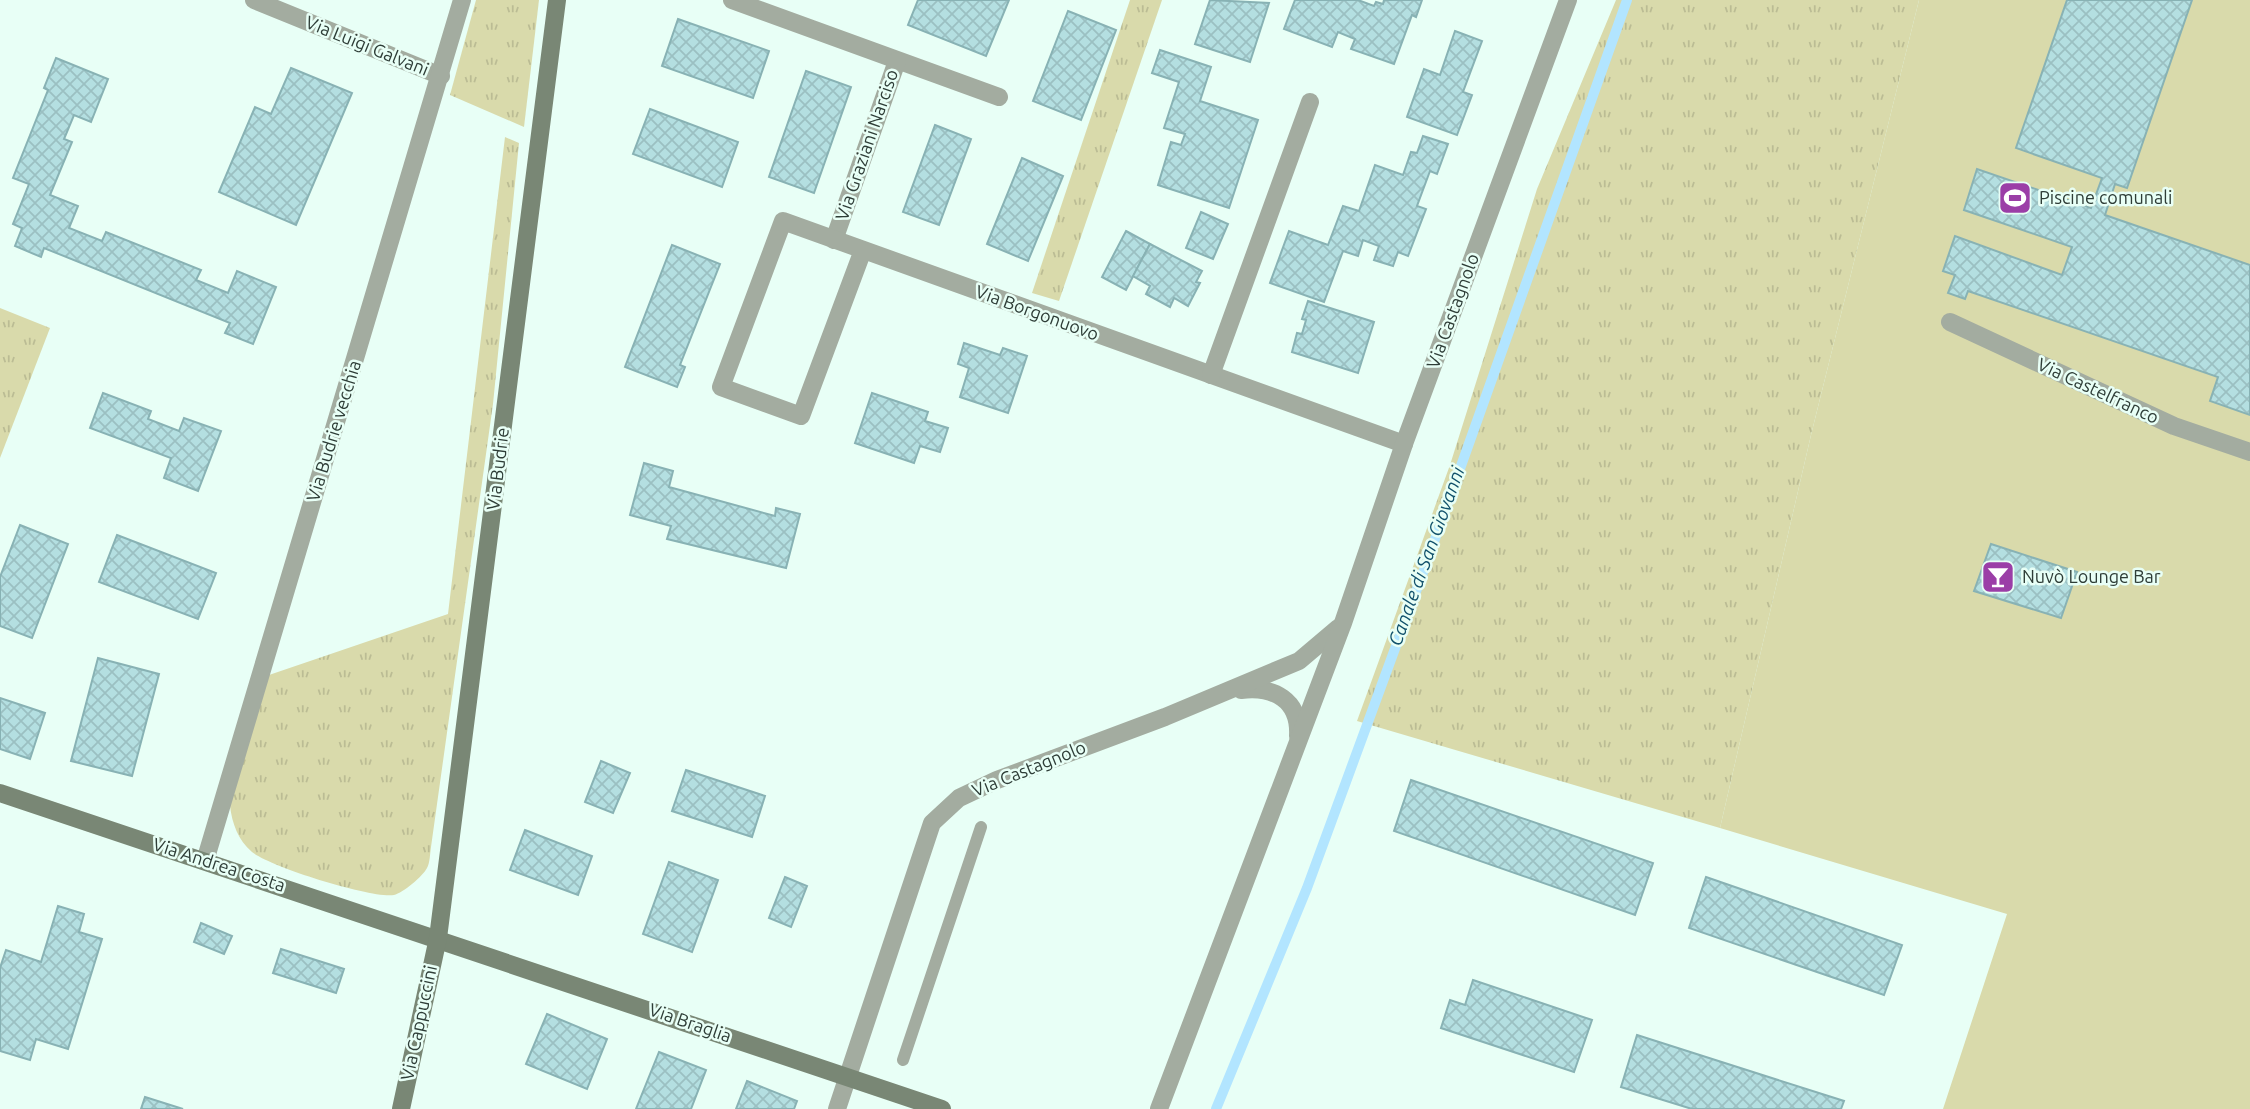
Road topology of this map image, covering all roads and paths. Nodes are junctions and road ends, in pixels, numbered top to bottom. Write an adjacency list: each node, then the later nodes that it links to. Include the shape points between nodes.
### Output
1 (254, 0): 7 (street, Via Luigi Galvani)
2 (462, 0): 7 (street, Via Budrie vecchia)
3 (557, 0): 22 (main road, Via Budrie)
4 (732, 0): 6 (street, Via Graziani Narciso)
5 (1568, 0): 14 (street, Via Castagnolo)
6 (897, 61): 8 (street, Via Graziani Narciso); 10 (street, Via Graziani Narciso)
7 (441, 76): 21 (street, Via Budrie vecchia)
8 (999, 97)
9 (1310, 102): 13 (street)
10 (834, 240): 11 (street, Via Graziani Narciso); 11 (street, via 783,221 720,387 801,416)
11 (863, 250): 13 (street, Via Borgonuovo)
12 (1950, 322): 15 (street, Via Castelfranco, via 2174,426)
13 (1212, 375): 14 (street, Via Borgonuovo)
14 (1404, 444): 16 (street, Via Castagnolo)
15 (2250, 452)
16 (1343, 623): 17 (street, Via Castagnolo, via 1299,661); 18 (street, Via Castagnolo)
17 (1226, 692): 18 (street, Via Castagnolo, via 1270,691 1286,697 1295,709); 24 (street, Via Castagnolo, via 984,786 959,798 932,822)
18 (1298, 743): 28 (street, Via Castagnolo)
19 (0, 793): 21 (main road, Via Andrea Costa)
20 (981, 827): 23 (lane)
21 (205, 861): 22 (main road, Via Andrea Costa)
22 (438, 938): 24 (main road, Via Braglia); 25 (main road, Via Cappuccini)
23 (903, 1060)
24 (850, 1076): 26 (street, Via Castagnolo); 27 (main road, Via Braglia)
25 (401, 1109)
26 (837, 1109)
27 (942, 1109)
28 (1159, 1109)

